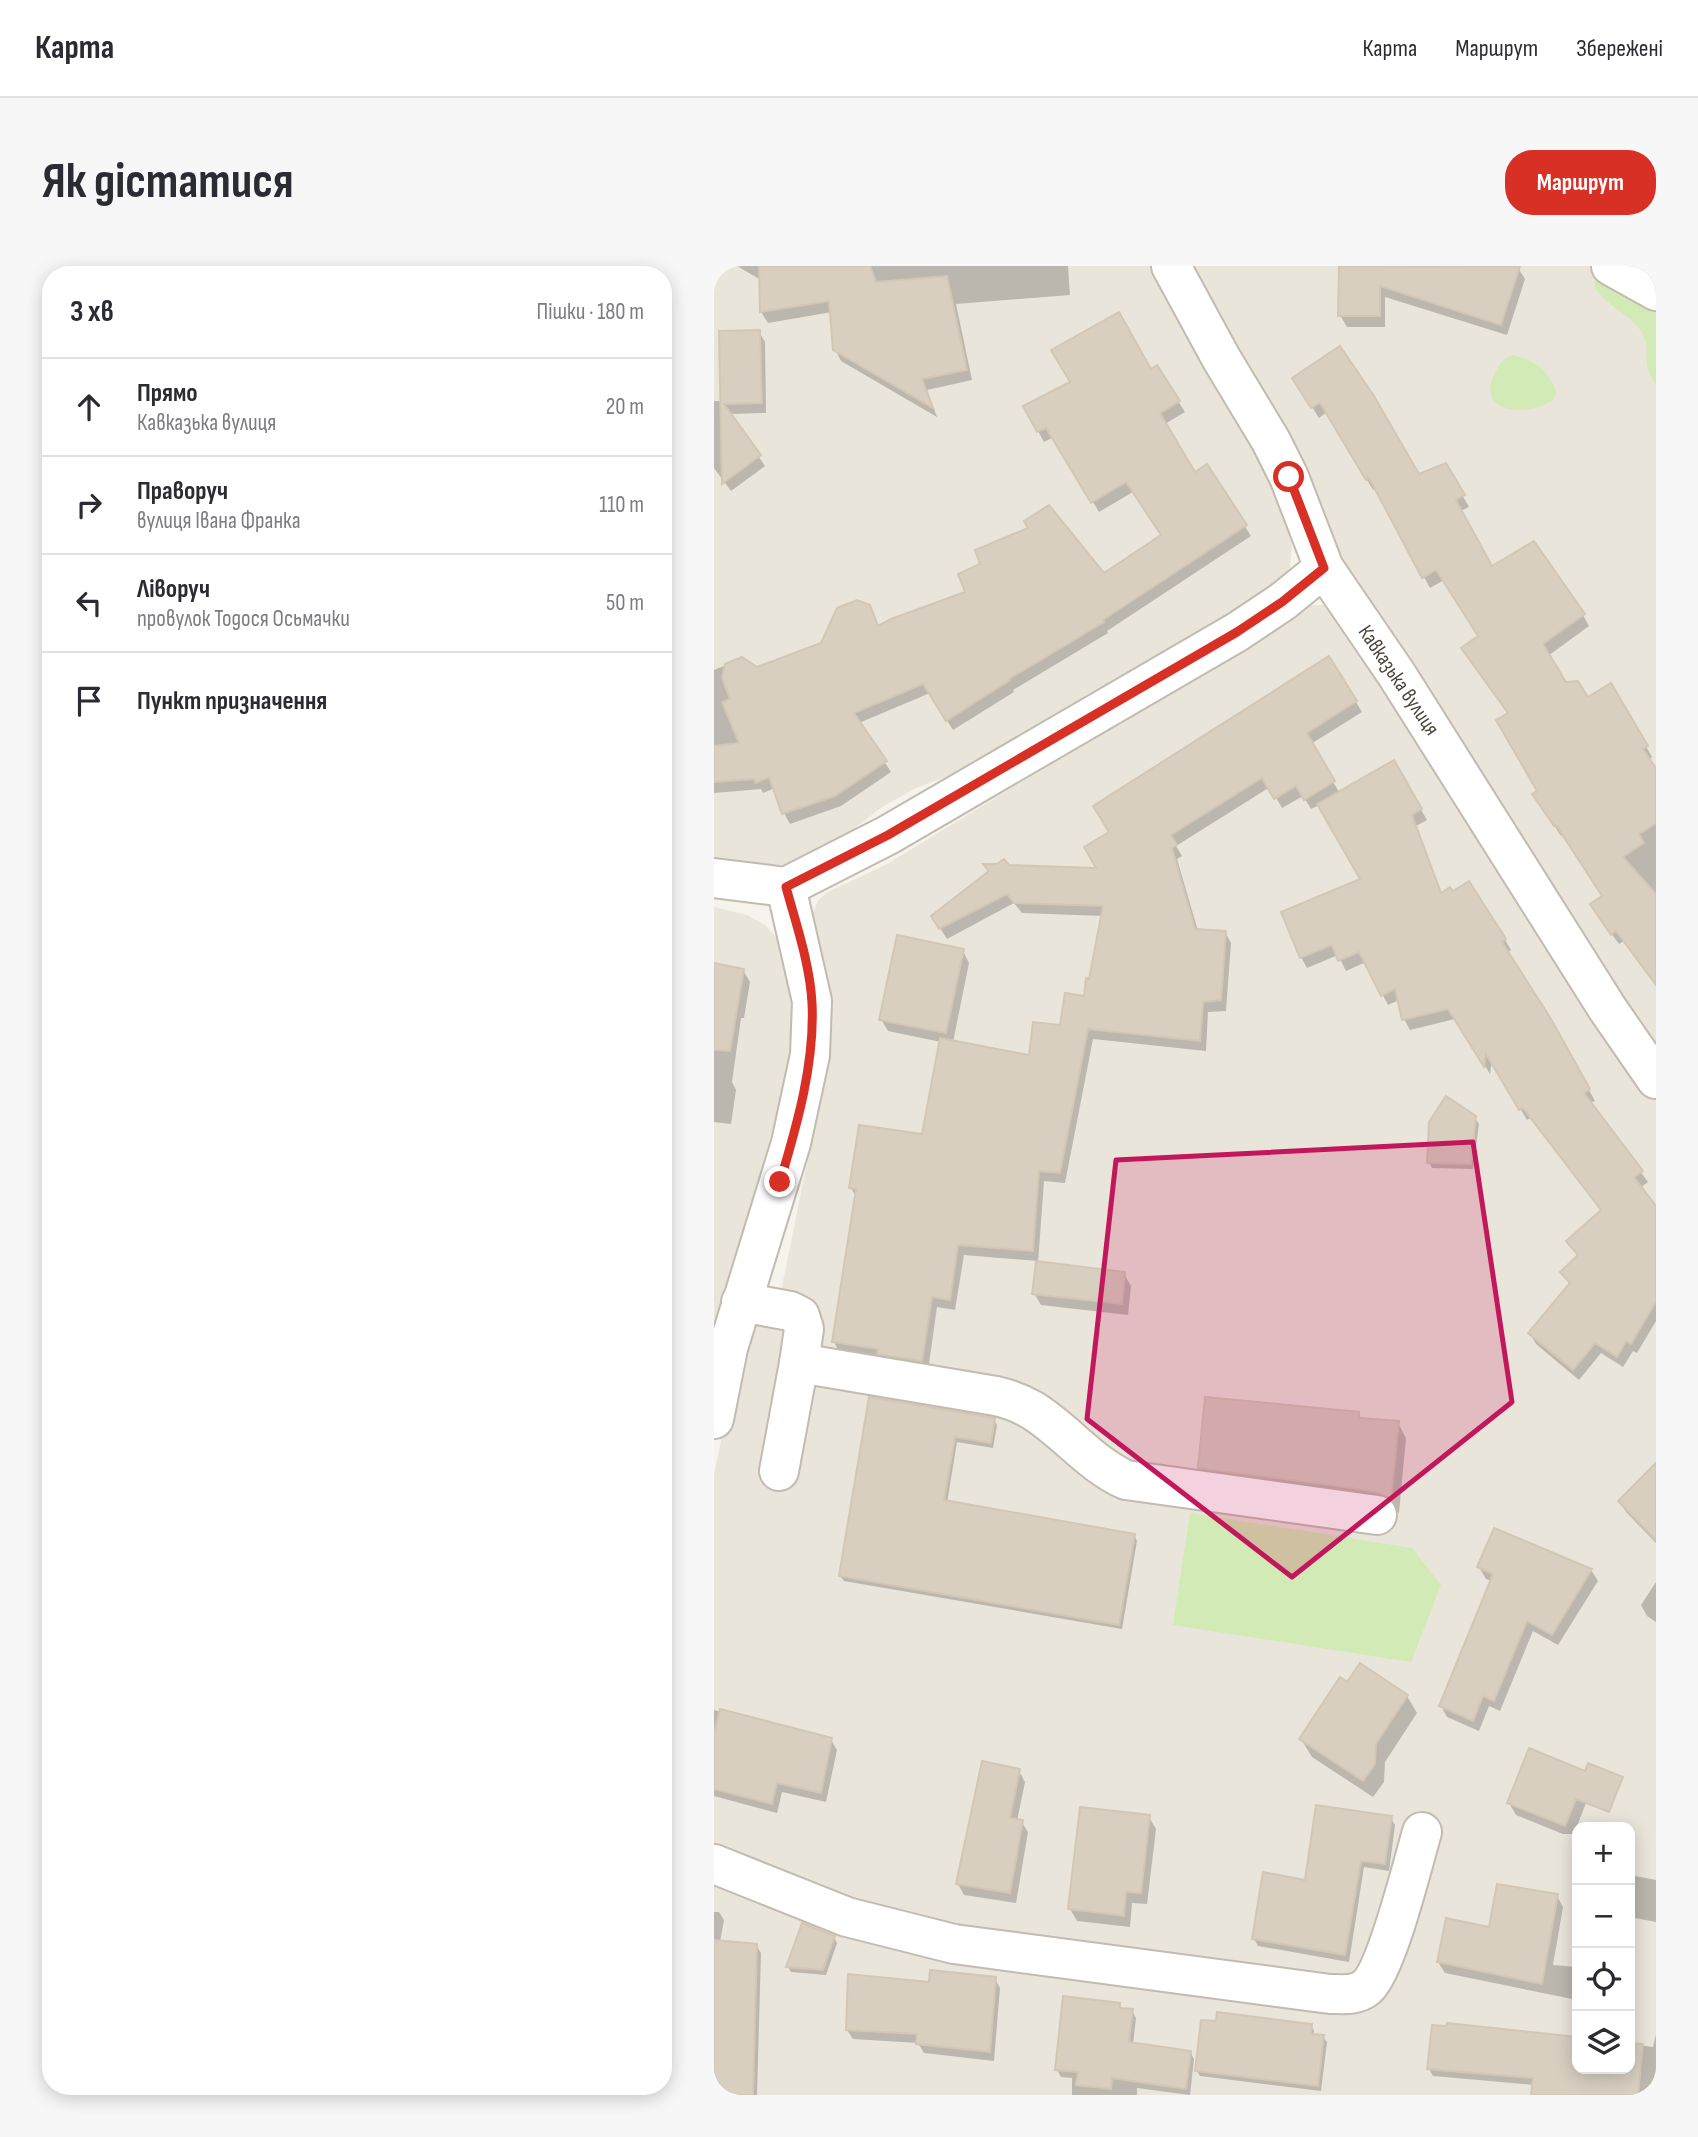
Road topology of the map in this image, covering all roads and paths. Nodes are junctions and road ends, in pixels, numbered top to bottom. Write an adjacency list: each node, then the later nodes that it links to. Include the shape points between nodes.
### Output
1 (1171, 266): 4 (street, Кавказька вулиця, via 1271,441)
2 (1611, 266): 3 (street)
3 (1656, 290)
4 (1324, 568): 6 (street, via 1237,632 888,835); 7 (street, Кавказька вулиця)
5 (714, 878): 6 (street)
6 (786, 887): 8 (street, via 812,1001 810,1055 791,1143)
7 (1656, 1079)
8 (741, 1302): 9 (street, via 800,1316 804,1329); 10 (street)
9 (799, 1363): 11 (street); 12 (street, via 1015,1401 1126,1480)
10 (714, 1419)
11 (779, 1471)
12 (1377, 1515)
13 (1422, 1832): 14 (street, via 1383,1961 1370,1985 1351,1994 954,1944 847,1917)
14 (714, 1864)

